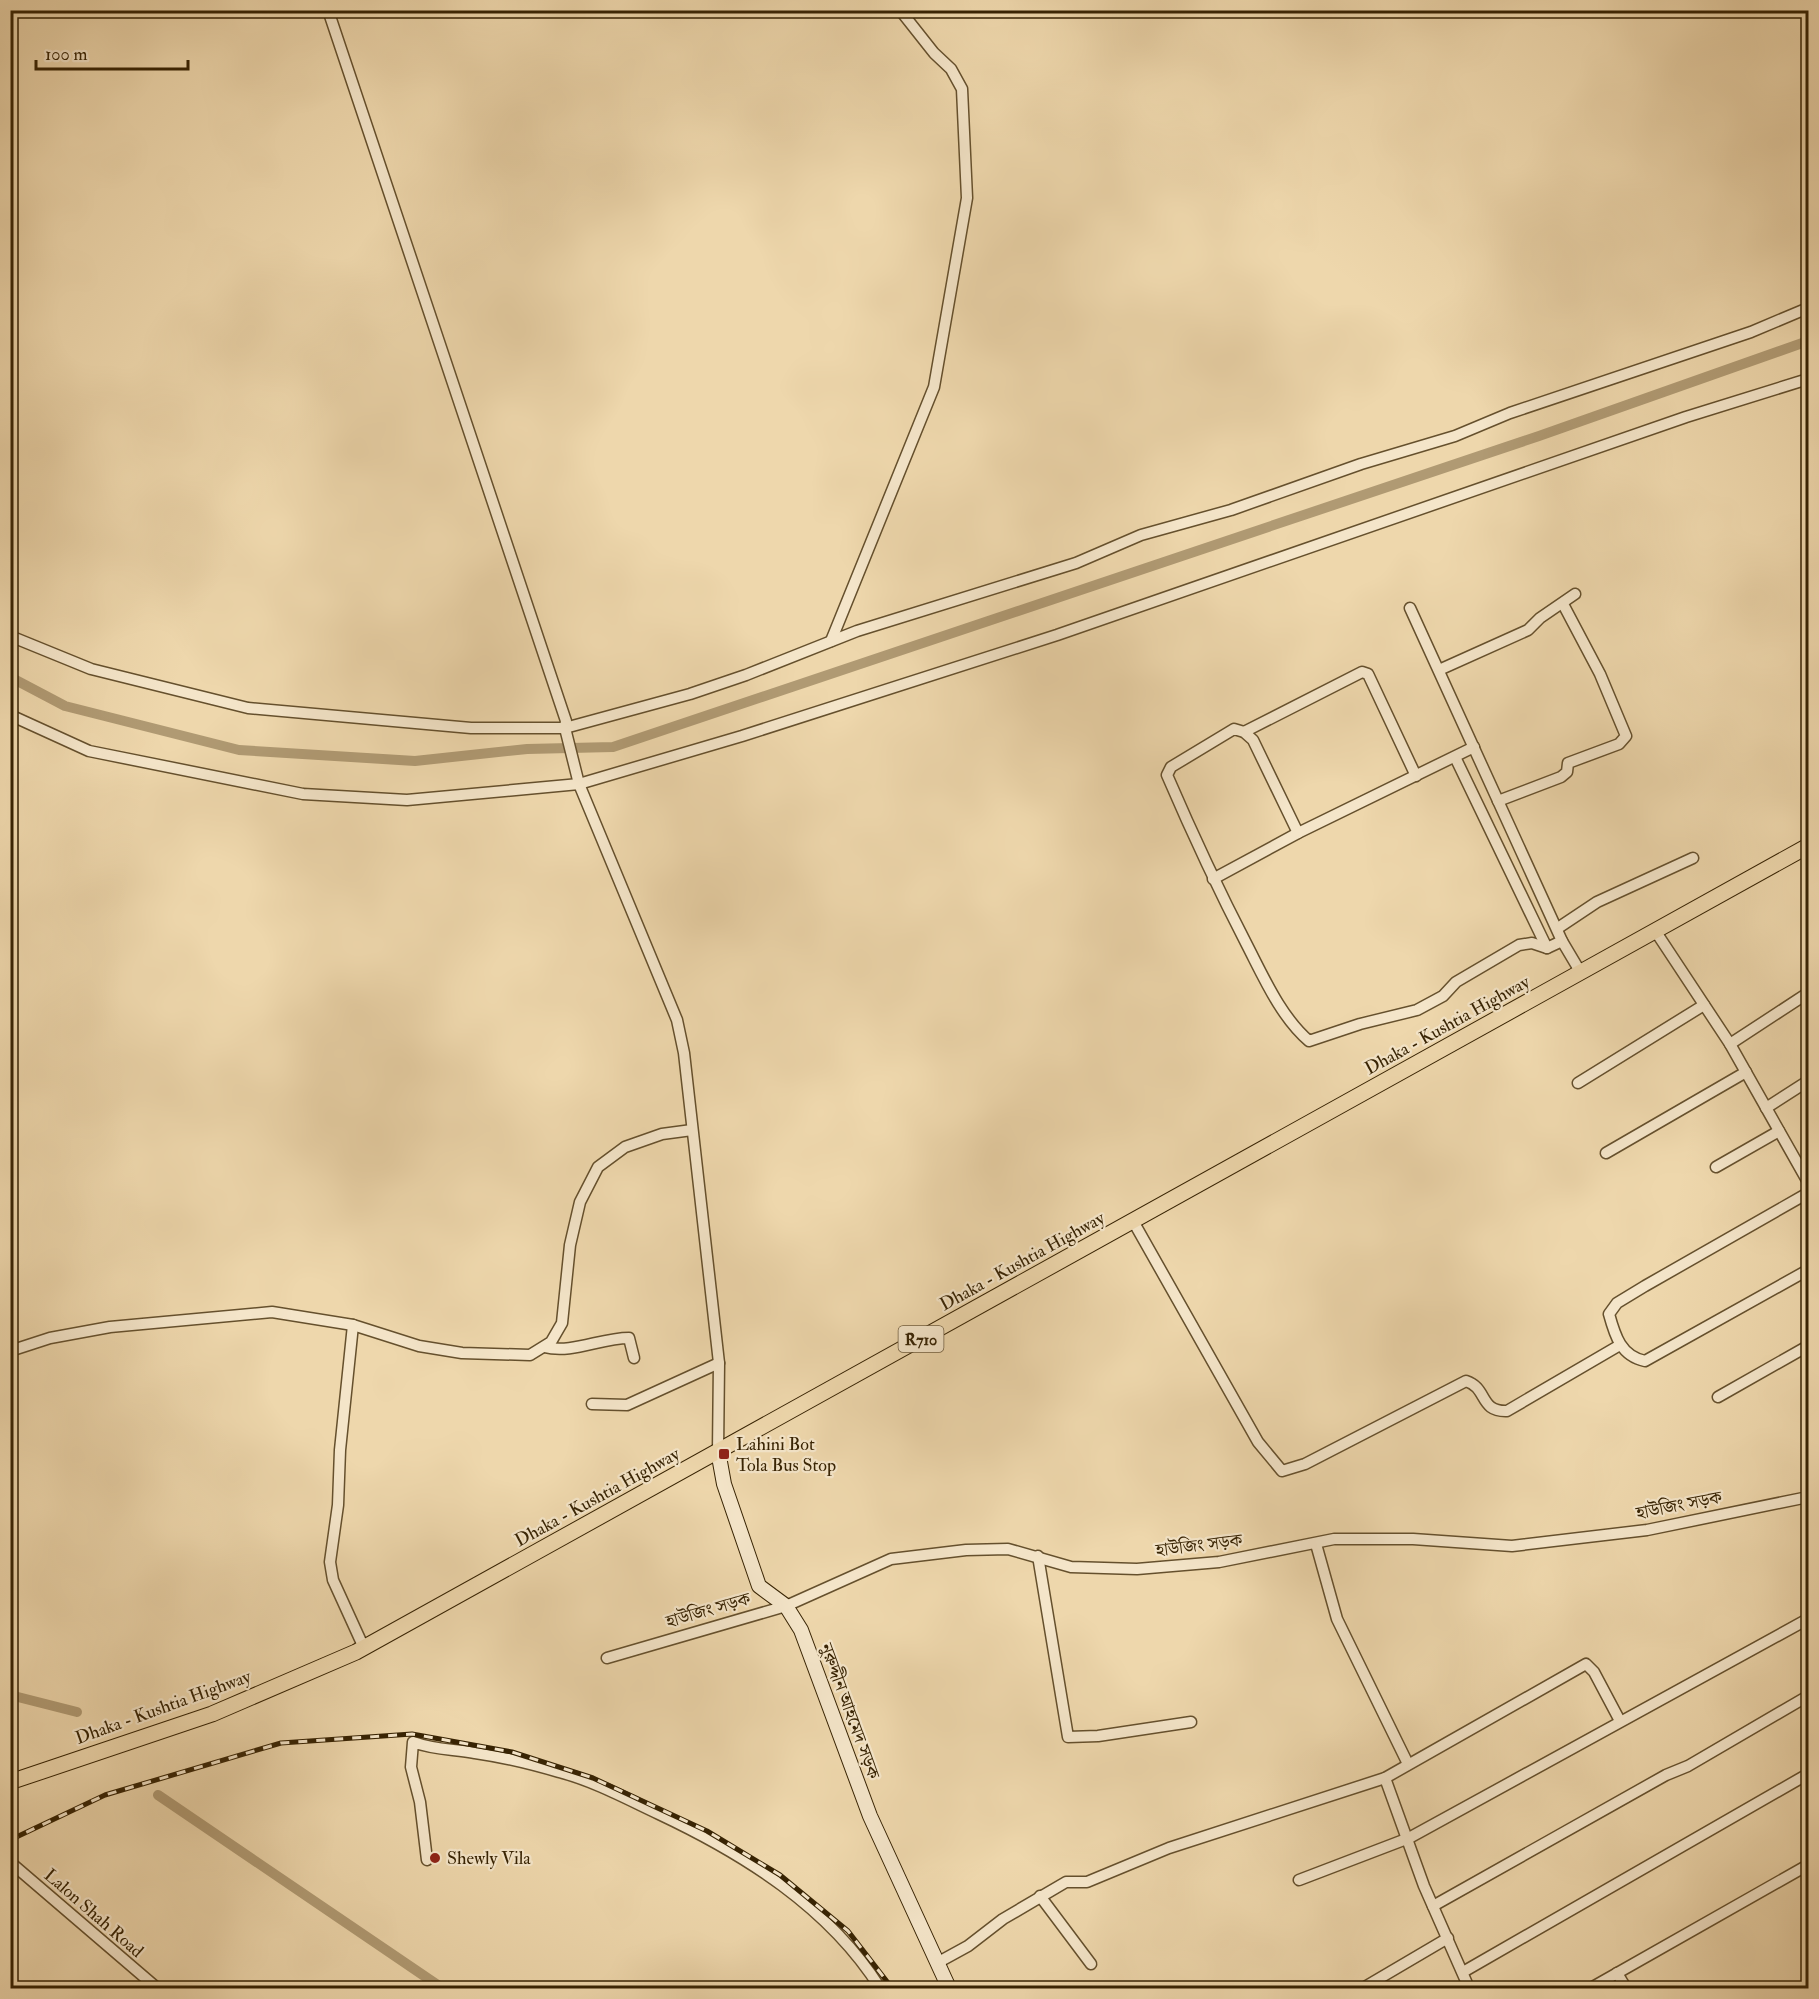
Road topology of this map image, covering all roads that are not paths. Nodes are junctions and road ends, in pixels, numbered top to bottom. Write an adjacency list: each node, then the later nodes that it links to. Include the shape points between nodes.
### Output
1 (328, 10): 12 (street, via 566,720)
2 (900, 10): 9 (street, via 951,69 962,89 967,198 934,387)
3 (1809, 308): 9 (street, via 1455,436)
4 (1809, 379): 17 (street, via 1686,417 1057,635)
5 (1575, 594): 6 (street)
6 (1563, 604): 10 (street, via 1528,630); 18 (street, via 1600,674 1626,736 1619,744 1568,763 1567,772 1561,777)
7 (1410, 608): 10 (street)
8 (10, 636): 12 (street, via 91,669 248,708 471,728)
9 (831, 641): 12 (street, via 690,694)
10 (1439, 670): 14 (street)
11 (10, 715): 17 (street, via 89,751 303,794 407,800)
12 (565, 728): 17 (street)
13 (1244, 732): 16 (street, via 1362,672 1368,674); 19 (street, via 1253,740); 22 (street, via 1234,729 1171,767 1167,775)
14 (1474, 747): 15 (street); 18 (street)
15 (1455, 757): 16 (street); 26 (street)
16 (1416, 776): 19 (street)
17 (579, 784): 35 (street, via 677,1020)
18 (1498, 801): 23 (street)
19 (1298, 833): 22 (street)
20 (1809, 846): 24 (main road, Dhaka - Kushtia Highway / R710)
21 (1693, 858): 23 (street, via 1597,902)
22 (1213, 879): 26 (street, via 1261,974 1296,1030 1308,1041 1417,1010 1519,945 1532,943)
23 (1558, 928): 25 (street)
24 (1656, 932): 27 (main road, Dhaka - Kushtia Highway / R710); 29 (street)
25 (1562, 940): 26 (street); 27 (street)
26 (1546, 948)
27 (1581, 973): 41 (main road, Dhaka - Kushtia Highway / R710)
28 (1809, 993): 30 (street)
29 (1704, 1005): 30 (street); 33 (street)
30 (1730, 1044): 31 (street)
31 (1746, 1072): 34 (street); 37 (street)
32 (1809, 1081): 34 (street)
33 (1578, 1083)
34 (1766, 1108): 36 (street)
35 (692, 1130): 46 (street, via 662,1134 625,1147 598,1167 577,1213 562,1323); 49 (street)
36 (1779, 1131): 38 (street); 39 (street)
37 (1605, 1153)
38 (1716, 1167)
39 (1809, 1182)
40 (1809, 1193): 44 (street, via 1617,1303 1609,1314)
41 (1133, 1221): 44 (street, via 1258,1442 1282,1471 1305,1464 1466,1381 1477,1387 1490,1408 1507,1411); 52 (main road, Dhaka - Kushtia Highway / R710)
42 (1809, 1270): 44 (street, via 1645,1361 1632,1358)
43 (353, 1325): 46 (street, via 418,1346 462,1353 530,1355); 47 (street, via 272,1312 110,1326); 58 (street, via 330,1562 333,1580)
44 (1620, 1345)
45 (1809, 1346): 50 (street)
46 (544, 1347): 48 (street, via 585,1347 628,1338)
47 (10, 1351)
48 (634, 1358)
49 (719, 1363): 51 (street, via 627,1405); 52 (street)
50 (1718, 1397)
51 (592, 1404)
52 (718, 1451): 56 (main road, নুরুদ্দীন আহমেদ সড়ক, via 724,1485 759,1586); 58 (main road, Dhaka - Kushtia Highway / R710)
53 (1809, 1497): 54 (street, হাউজিং সড়ক, via 1647,1530 1512,1546 1402,1539 1334,1539)
54 (1316, 1544): 55 (street, হাউজিং সড়ক, via 1219,1562 1137,1569 1071,1567); 63 (street, via 1337,1619)
55 (1038, 1556): 56 (street, হাউজিং সড়ক, via 1008,1549 891,1559); 62 (street, via 1068,1737)
56 (786, 1606): 59 (street, হাউজিং সড়ক); 75 (main road, নুরুদ্দীন আহমেদ সড়ক, via 801,1630 870,1816)
57 (1809, 1618): 61 (street)
58 (364, 1648): 66 (main road, Dhaka - Kushtia Highway / R710, via 212,1714)
59 (607, 1658)
60 (1809, 1696): 73 (street)
61 (1620, 1721): 63 (street, via 1586,1664); 67 (street)
62 (1191, 1722)
63 (1408, 1764): 65 (street)
64 (1809, 1774): 77 (street)
65 (1386, 1778): 67 (street); 72 (street, via 1169,1848 1087,1882 1066,1882)
66 (10, 1782)
67 (1409, 1838): 71 (street); 73 (street)
68 (427, 1860): 80 (street, via 411,1767 413,1742 562,1772 687,1826 766,1874 816,1912)
69 (10, 1862): 79 (street, Lalon Shah Road)
70 (1809, 1865): 78 (street)
71 (1299, 1880)
72 (1040, 1896): 75 (street); 76 (street)
73 (1433, 1906): 74 (street)
74 (1448, 1938): 77 (street); 82 (street)
75 (937, 1963): 81 (main road, নুরুদ্দীন আহমেদ সড়ক)
76 (1091, 1964)
77 (1463, 1972): 83 (street)
78 (1617, 1973): 84 (street); 85 (street)
79 (157, 1989)
80 (880, 1989)
81 (950, 1989)
82 (1363, 1989)
83 (1469, 1989)
84 (1591, 1989)
85 (1626, 1989)

